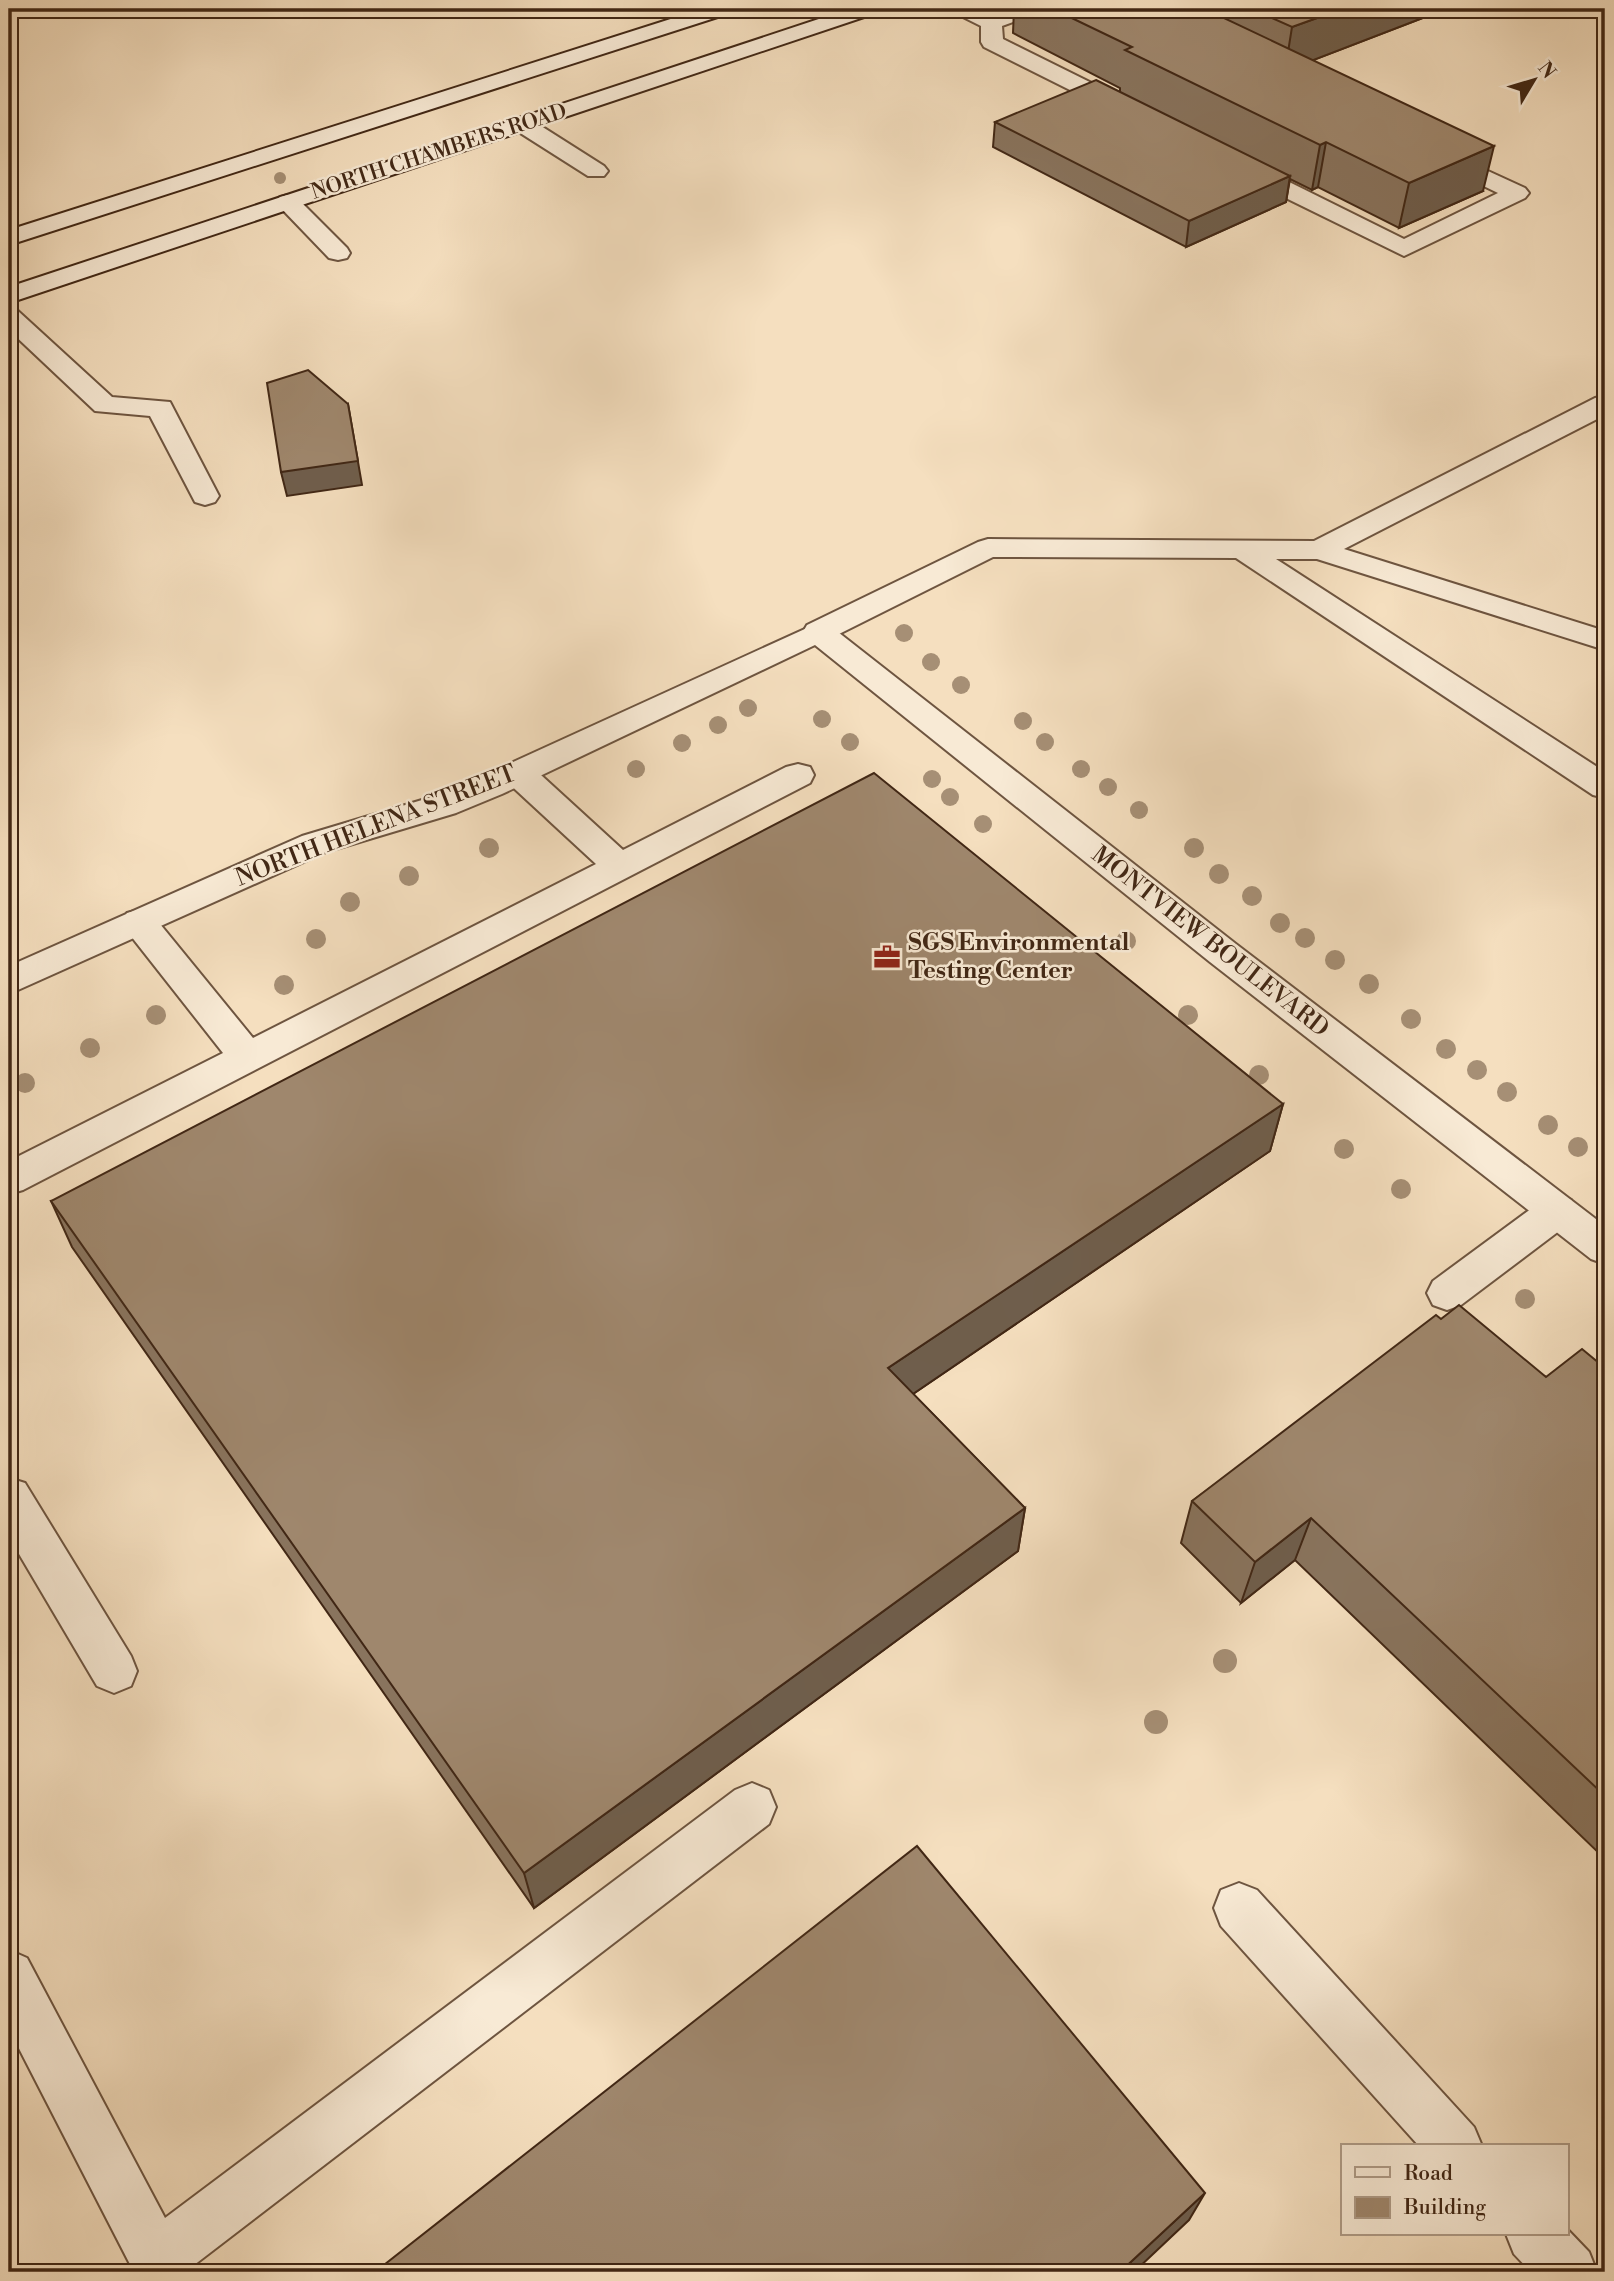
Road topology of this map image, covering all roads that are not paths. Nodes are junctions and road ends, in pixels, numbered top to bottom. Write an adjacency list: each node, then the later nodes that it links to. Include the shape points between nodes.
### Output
1 (723, 9): 12 (main road, NORTH CHAMBERS ROAD)
2 (869, 9): 7 (main road, NORTH CHAMBERS ROAD)
3 (962, 9): 5 (main road)
4 (1031, 9): 5 (main road)
5 (991, 23): 6 (main road, via 992,42)
6 (1142, 117)
7 (522, 124): 10 (main road); 11 (main road, NORTH CHAMBERS ROAD)
8 (1418, 145): 9 (main road, via 1517,193 1404,249)
9 (1229, 161)
10 (596, 171)
11 (288, 202): 13 (main road); 14 (main road, NORTH CHAMBERS ROAD)
12 (9, 238)
13 (338, 253)
14 (9, 295)
15 (9, 316): 17 (main road, via 105,405 160,408)
16 (1605, 404): 19 (main road)
17 (205, 496)
18 (1240, 548): 19 (main road, NORTH HELENA STREET); 20 (main road, NORTH HELENA STREET, via 988,548); 24 (main road)
19 (1319, 550): 21 (main road)
20 (818, 632): 22 (main road, NORTH HELENA STREET); 30 (main road, MONTVIEW BOULEVARD)
21 (1605, 640)
22 (518, 773): 25 (main road); 26 (main road, NORTH HELENA STREET, via 444,805 314,844)
23 (797, 775): 25 (main road)
24 (1605, 787)
25 (620, 867): 28 (main road)
26 (139, 922): 27 (main road, NORTH HELENA STREET); 28 (main road)
27 (9, 981)
28 (247, 1056): 29 (main road)
29 (9, 1179)
30 (1557, 1211): 31 (main road, MONTVIEW BOULEVARD); 32 (main road)
31 (1605, 1248)
32 (1447, 1293)
33 (9, 1497): 34 (main road)
34 (114, 1671)
35 (752, 1807): 37 (main road, via 157,2259)
36 (1239, 1908): 38 (main road)
37 (10, 1984)
38 (1453, 2144)
39 (1536, 2236): 40 (main road)
40 (1569, 2272)

